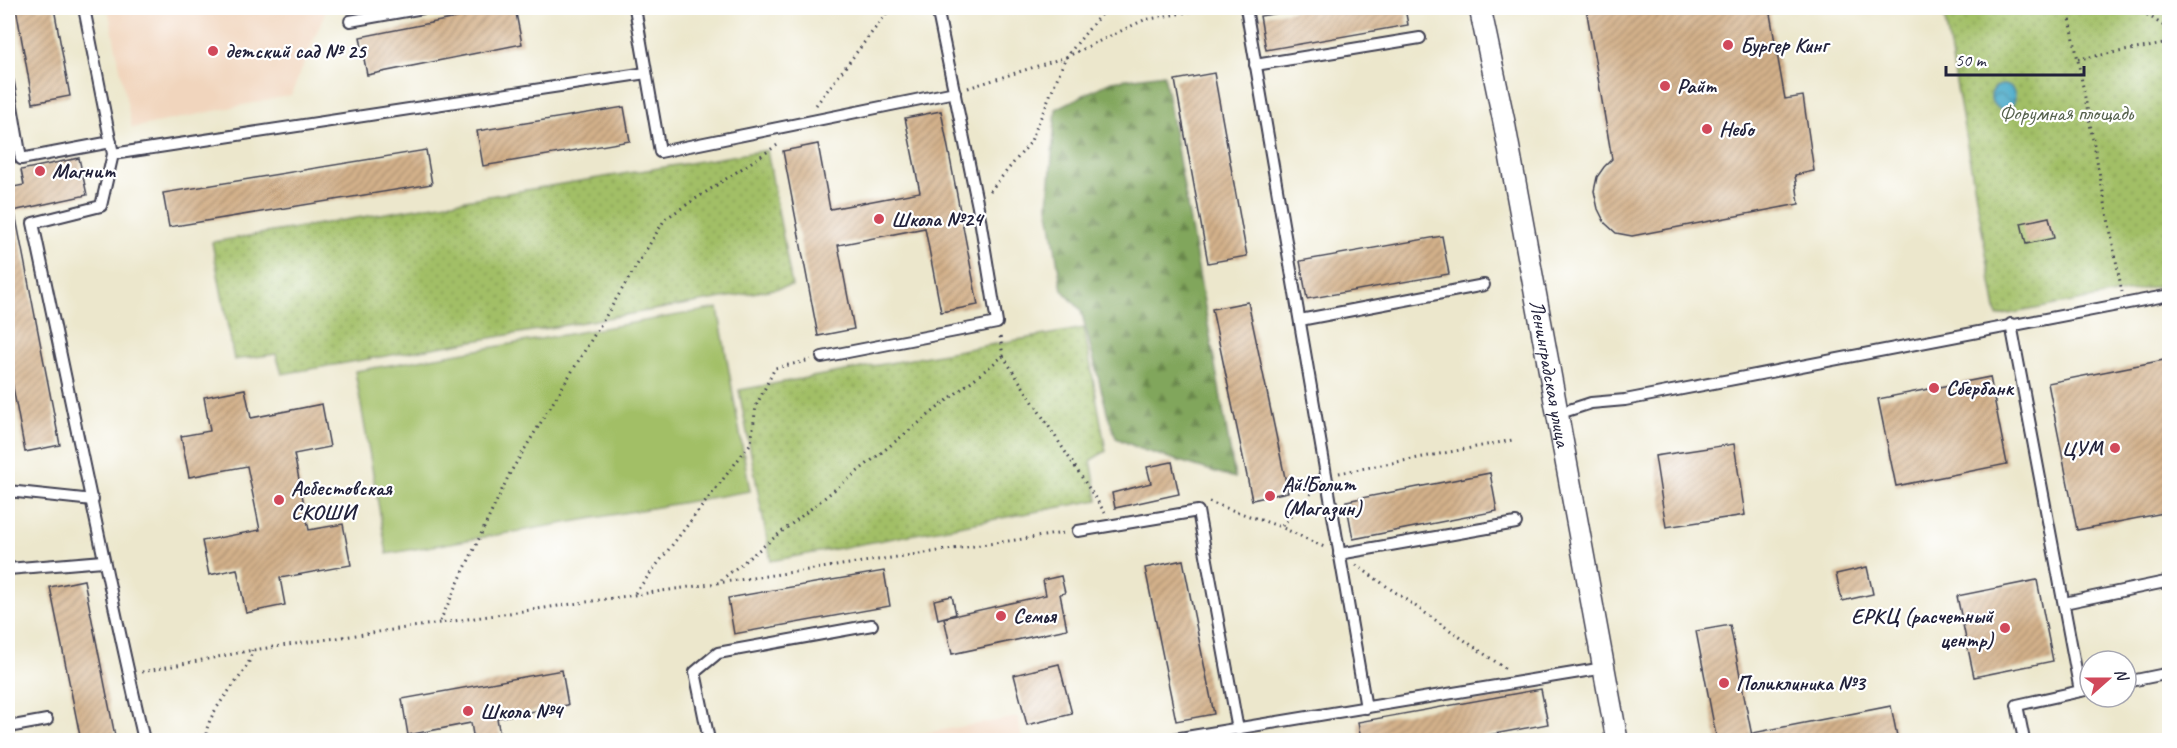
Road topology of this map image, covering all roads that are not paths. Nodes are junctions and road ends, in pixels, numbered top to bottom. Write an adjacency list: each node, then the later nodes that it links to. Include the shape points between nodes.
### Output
1 (84, 8): 13 (lane)
2 (423, 8): 7 (lane)
3 (635, 8): 10 (lane)
4 (938, 8): 12 (lane)
5 (1246, 8): 9 (lane)
6 (1480, 8): 20 (street, Ленинградская улица)
7 (350, 21)
8 (1420, 38): 9 (lane)
9 (1255, 65): 17 (lane)
10 (646, 73): 12 (lane, via 660,152); 14 (lane)
11 (8, 82): 13 (lane, via 21,159)
12 (955, 92): 19 (lane, via 997,323)
13 (111, 142): 14 (lane)
14 (113, 154): 22 (lane, via 101,206 33,223)
15 (1484, 285): 17 (lane)
16 (2169, 295): 18 (lane)
17 (1300, 320): 25 (lane)
18 (2012, 324): 20 (lane, via 1625,400 1591,403); 29 (lane)
19 (822, 357)
20 (1557, 414): 32 (street, Ленинградская улица)
21 (8, 490): 22 (lane)
22 (93, 500): 26 (lane)
23 (1516, 523): 25 (lane)
24 (1078, 531): 39 (lane, via 1198,511)
25 (1339, 554): 36 (lane)
26 (103, 561): 27 (lane); 40 (lane)
27 (8, 568)
28 (2169, 581): 29 (lane)
29 (2064, 603): 31 (lane)
30 (872, 625): 41 (lane, via 718,652 695,672)
31 (2078, 661)
32 (1604, 668): 36 (lane); 43 (street, Ленинградская улица)
33 (2169, 672): 34 (lane)
34 (2138, 679)
35 (2078, 692): 44 (lane, via 2017,705)
36 (1366, 708): 39 (lane)
37 (47, 720): 38 (lane)
38 (8, 727)
39 (1238, 730): 42 (lane)
40 (144, 741)
41 (709, 741)
42 (1168, 741)
43 (1617, 741)
44 (2024, 741)

